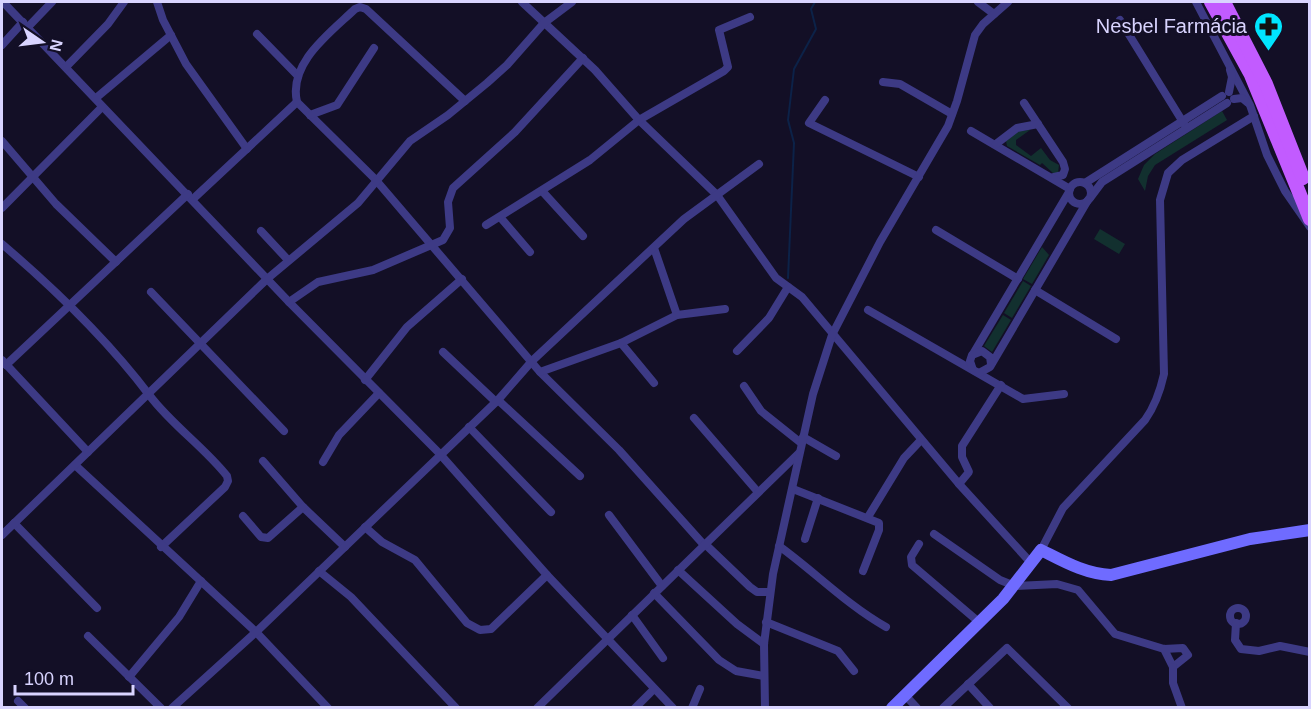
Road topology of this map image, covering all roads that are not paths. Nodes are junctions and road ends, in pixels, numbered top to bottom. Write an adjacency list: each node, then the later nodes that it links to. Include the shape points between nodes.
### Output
1 (3, 2): 17 (street)
2 (52, 2): 17 (street)
3 (124, 2): 24 (street)
4 (160, 2): 19 (street)
5 (524, 2): 16 (street)
6 (572, 2): 16 (street)
7 (978, 2): 13 (street)
8 (1006, 2): 13 (street)
9 (1196, 2): 22 (street)
10 (1211, 2): 61 (main road, via 1251,75)
11 (1224, 2): 42 (main road)
12 (1232, 2): 42 (main road, via 1270,82)
13 (994, 14): 35 (street, via 975,35)
14 (750, 17): 38 (street, via 719,30 728,67 724,71)
15 (1120, 20): 40 (street)
16 (544, 23): 23 (street); 30 (street, via 507,65)
17 (26, 24): 20 (street); 24 (street)
18 (257, 34): 25 (street)
19 (171, 35): 28 (street); 45 (street, via 200,87)
20 (2, 45)
21 (374, 48): 36 (street, via 337,105)
22 (1226, 56): 27 (street, via 1232,77); 33 (street)
23 (583, 58): 38 (street); 68 (street, via 515,132 453,188 448,202 448,234)
24 (66, 67): 28 (street)
25 (298, 76): 30 (street, via 315,47 360,7); 31 (street)
26 (883, 82): 35 (street, via 900,84)
27 (1228, 98): 33 (street, via 1242,98); 40 (street)
28 (96, 99): 34 (street)
29 (825, 100): 48 (street, via 809,123)
30 (465, 101): 51 (street, via 410,141)
31 (297, 102): 36 (street); 45 (street)
32 (1024, 103): 39 (street)
33 (1250, 105): 37 (street)
34 (102, 107): 50 (street); 57 (street)
35 (952, 114): 48 (street)
36 (310, 115): 51 (street)
37 (1254, 116): 63 (street, via 1285,191); 139 (street, via 1199,147 1168,173 1160,200 1164,374 1161,388 1144,420 1062,508)
38 (639, 120): 54 (street); 56 (street)
39 (1038, 124): 44 (street, via 1017,128); 46 (street)
40 (1185, 126): 52 (street); 58 (street, via 1102,182)
41 (971, 131): 44 (street)
42 (1286, 133): 55 (main road)
43 (2, 141): 50 (street)
44 (996, 144): 49 (street)
45 (247, 149): 57 (street)
46 (1063, 162): 49 (street, via 1063,175); 52 (street, via 1072,178)
47 (759, 165): 56 (street)
48 (918, 177): 84 (street)
49 (1052, 177): 53 (street)
50 (32, 178): 59 (street); 72 (street)
51 (375, 179): 68 (street); 71 (street, via 358,202)
52 (1081, 182): 53 (street); 58 (street, via 1090,188)
53 (1070, 190): 58 (street, via 1071,199 1077,203); 75 (street)
54 (543, 192): 60 (street); 66 (street)
55 (1310, 194)
56 (717, 195): 69 (street); 76 (street, via 768,267)
57 (190, 197): 72 (street); 73 (street)
58 (1089, 199): 77 (street)
59 (2, 208)
60 (500, 217): 62 (street); 70 (street)
61 (1310, 219)
62 (486, 225)
63 (1310, 227)
64 (936, 230): 75 (street)
65 (261, 231): 71 (street)
66 (583, 236)
67 (2, 244): 80 (street)
68 (431, 244): 74 (street); 79 (street, via 364,273 318,282)
69 (654, 248): 83 (street); 91 (street)
70 (530, 252)
71 (288, 260): 73 (street)
72 (116, 262): 80 (street)
73 (267, 279): 79 (street); 87 (street)
74 (462, 279): 91 (street); 97 (street, via 412,321)
75 (1018, 279): 90 (street)
76 (788, 287): 84 (street, via 802,297); 88 (street, via 769,318)
77 (1035, 290): 85 (street); 94 (street)
78 (151, 292): 87 (street)
79 (289, 302): 97 (street)
80 (69, 304): 93 (street); 104 (street, via 115,351)
81 (725, 309): 83 (street)
82 (868, 310): 92 (street)
83 (677, 315): 86 (street)
84 (832, 334): 109 (street); 110 (street)
85 (1116, 339)
86 (621, 343): 95 (street); 99 (street)
87 (201, 345): 104 (street); 108 (street)
88 (737, 351)
89 (443, 352): 105 (street)
90 (971, 357): 92 (street); 94 (street, via 978,351 985,352); 96 (street)
91 (532, 361): 95 (street); 105 (street)
92 (959, 361): 96 (street)
93 (4, 362): 111 (street)
94 (991, 366): 96 (street, via 985,372); 98 (street)
95 (540, 372): 134 (street, via 619,450)
96 (975, 372): 98 (street)
97 (365, 380): 102 (street)
98 (992, 381): 100 (street)
99 (654, 383)
100 (1000, 385): 103 (street, via 1028,399); 119 (street, via 962,446 969,472)
101 (744, 386): 109 (street, via 762,411)
102 (379, 393): 112 (street); 116 (street, via 339,435)
103 (1064, 394)
104 (149, 395): 111 (street); 137 (street, via 222,469 228,481)
105 (497, 401): 107 (street); 118 (street)
106 (694, 418): 121 (street)
107 (469, 427): 112 (street); 124 (street)
108 (285, 431)
109 (802, 440): 113 (street); 114 (street)
110 (921, 440): 119 (street); 127 (street, via 904,458)
111 (88, 452): 117 (street)
112 (439, 453): 129 (street); 144 (street)
113 (799, 453): 120 (street); 121 (street)
114 (836, 456)
115 (263, 461): 123 (street)
116 (323, 462)
117 (75, 465): 128 (street); 137 (street)
118 (580, 476)
119 (959, 484): 140 (street)
120 (793, 489): 122 (street); 136 (street)
121 (757, 492): 134 (street)
122 (818, 498): 127 (street); 133 (street)
123 (303, 507): 126 (street, via 268,538 261,537); 138 (street)
124 (550, 512)
125 (609, 515): 146 (street)
126 (243, 516)
127 (868, 517): 143 (street, via 880,527)
128 (14, 523): 132 (street); 150 (street)
129 (365, 527): 138 (street); 144 (street, via 381,542 415,560 458,614 480,630 491,629)
130 (1310, 530): 139 (main road, via 1250,539 1111,575 1075,567)
131 (934, 534): 147 (street, via 1000,580)
132 (2, 535)
133 (805, 539)
134 (704, 544): 141 (street); 148 (street, via 750,587 757,592)
135 (920, 544): 153 (street, via 911,557 912,565)
136 (779, 546): 148 (street); 155 (street, via 862,614)
137 (161, 547): 145 (street)
138 (345, 547): 142 (street)
139 (1041, 550): 140 (main road)
140 (1032, 564): 147 (main road)
141 (678, 570): 146 (street); 159 (street)
142 (319, 571): 156 (street); 176 (street, via 351,597)
143 (863, 571)
144 (547, 575): 158 (street)
145 (201, 581): 156 (street); 166 (street, via 179,617)
146 (662, 586): 149 (street)
147 (1015, 586): 153 (main road); 160 (street, via 1072,587 1083,594 1115,634)
148 (770, 592): 152 (street)
149 (654, 593): 151 (street); 165 (street, via 719,660 736,671)
150 (97, 608)
151 (632, 615): 158 (street); 162 (street)
152 (766, 622): 159 (street); 164 (street, via 838,651)
153 (980, 623): 171 (main road)
154 (1236, 623): 161 (street, via 1235,640 1242,649 1259,651 1280,646)
155 (886, 627)
156 (256, 633): 174 (street); 175 (street)
157 (88, 636): 166 (street)
158 (607, 639): 168 (street); 177 (street)
159 (764, 645): 165 (street)
160 (1164, 649): 163 (street); 163 (street, via 1188,651 1186,659)
161 (1310, 652)
162 (663, 658)
163 (1173, 667): 186 (street, via 1173,683)
164 (854, 671)
165 (764, 676): 181 (street)
166 (129, 677): 173 (street)
167 (968, 684): 183 (street); 184 (street); 185 (street, via 1008,648)
168 (654, 689): 178 (street); 179 (street)
169 (700, 689): 180 (street)
170 (18, 701): 172 (street)
171 (899, 703): 182 (street)
172 (25, 708)
173 (161, 708)
174 (172, 708)
175 (328, 708)
176 (456, 708)
177 (537, 708)
178 (635, 708)
179 (673, 708)
180 (692, 708)
181 (765, 708)
182 (917, 708)
183 (944, 708)
184 (990, 708)
185 (1068, 708)
186 (1182, 708)

